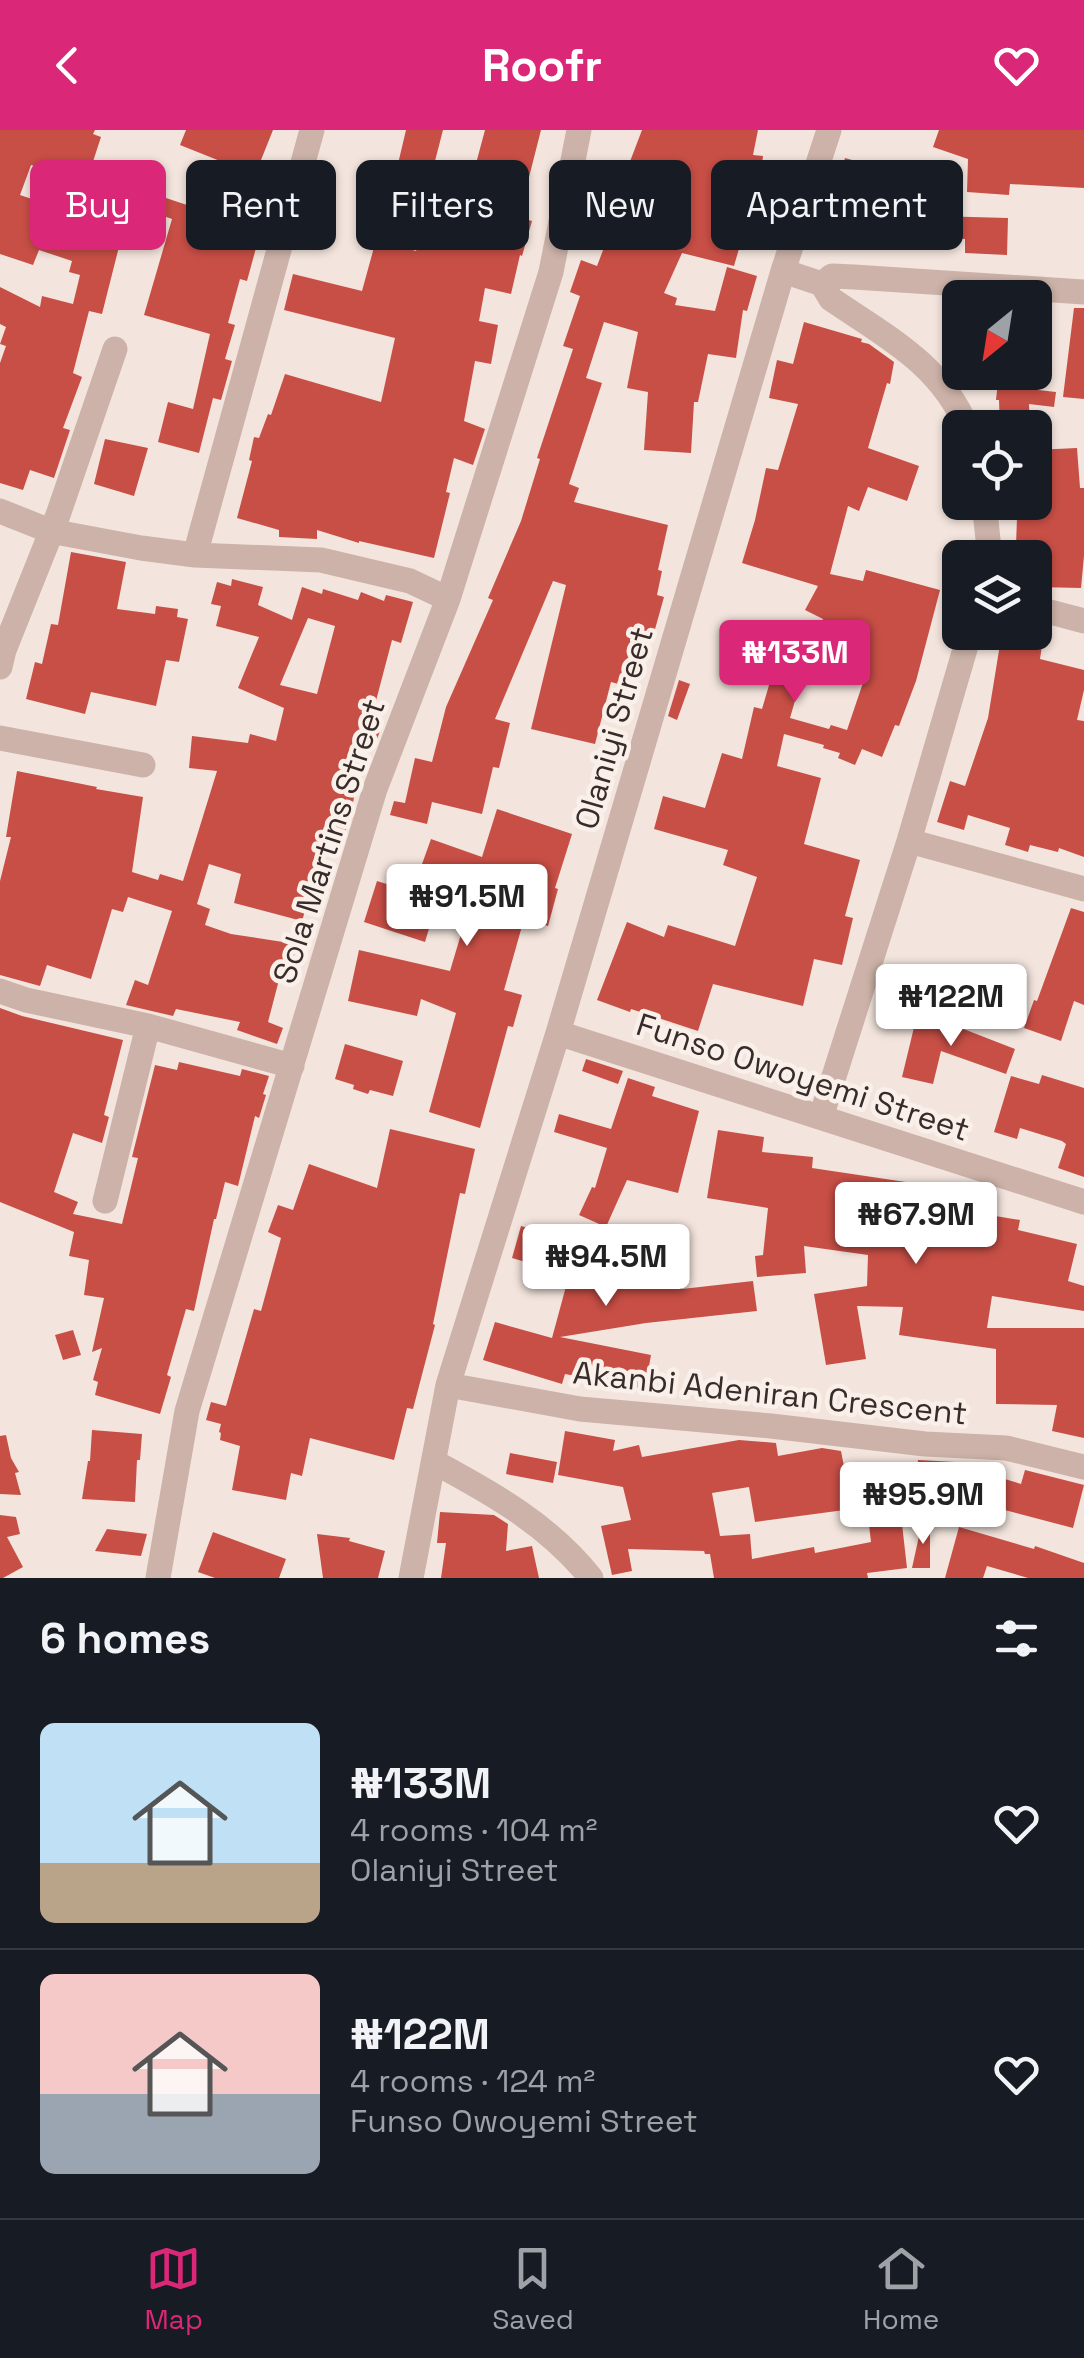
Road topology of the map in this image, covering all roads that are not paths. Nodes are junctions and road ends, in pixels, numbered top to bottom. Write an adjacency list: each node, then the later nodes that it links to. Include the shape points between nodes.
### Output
1 (312, 130): 11 (street)
2 (580, 130): 12 (street, Sola Martins Street, via 551,272)
3 (829, 130): 4 (street, Olaniyi Street)
4 (783, 271): 5 (street); 23 (street, Olaniyi Street)
5 (822, 284): 6 (street, via 832,276); 8 (street, via 831,299 922,362)
6 (1084, 292)
7 (114, 349): 10 (street)
8 (960, 410)
9 (0, 512): 10 (street)
10 (50, 531): 11 (street); 16 (street)
11 (196, 555): 12 (street, via 322,560)
12 (448, 598): 24 (street, Sola Martins Street, via 376,789)
13 (1052, 613): 14 (street)
14 (1084, 621)
15 (965, 650): 19 (street)
16 (0, 667)
17 (0, 738): 18 (street)
18 (143, 766)
19 (909, 841): 20 (street); 25 (street)
20 (1084, 889)
21 (0, 991): 22 (street)
22 (148, 1026): 24 (street); 26 (street)
23 (558, 1033): 25 (street, Funso Owoyemi Street); 28 (street, Olaniyi Street)
24 (292, 1066): 31 (street, Sola Martins Street, via 187,1411)
25 (821, 1117): 27 (street, Funso Owoyemi Street)
26 (106, 1202)
27 (1084, 1202)
28 (448, 1385): 29 (street, Olaniyi Street); 30 (street, Akanbi Adeniran Crescent, via 580,1409 1006,1448)
29 (434, 1462): 32 (street, Olaniyi Street); 33 (street, via 529,1517)
30 (1084, 1467)
31 (158, 1578)
32 (411, 1578)
33 (591, 1578)

